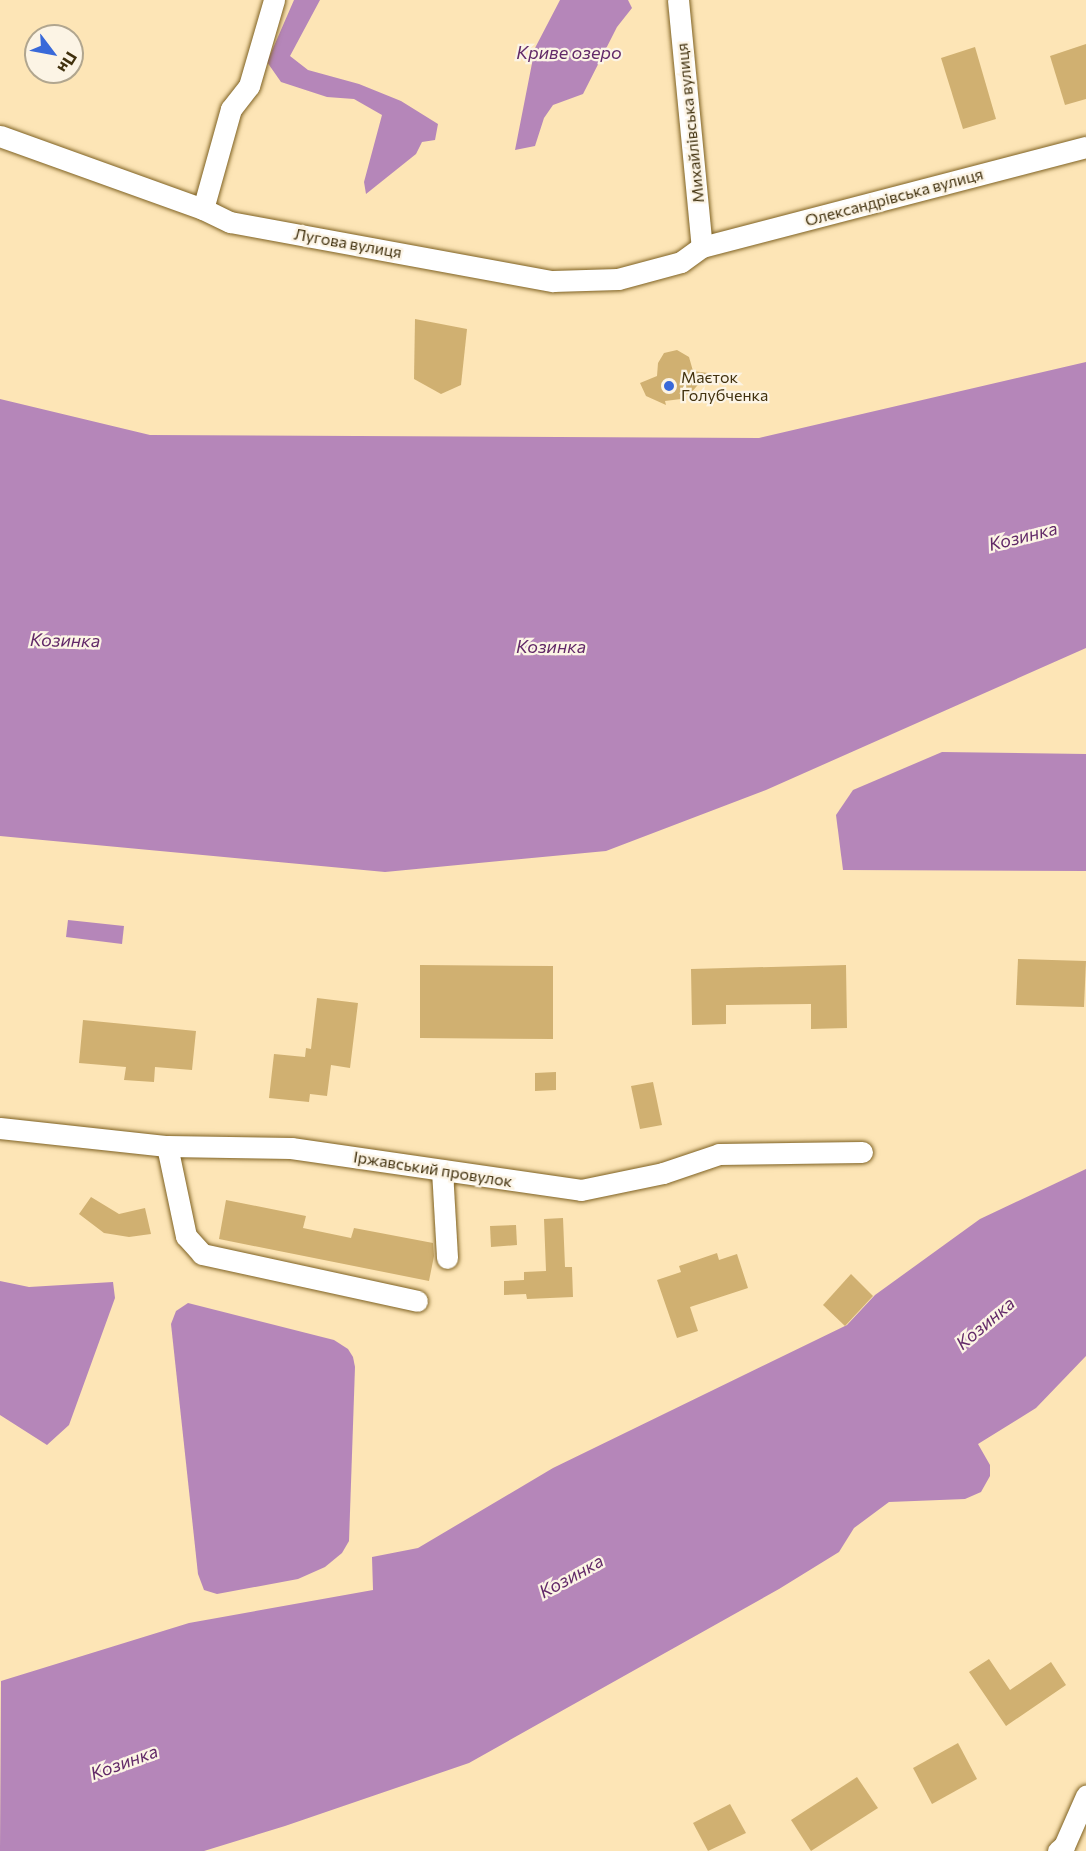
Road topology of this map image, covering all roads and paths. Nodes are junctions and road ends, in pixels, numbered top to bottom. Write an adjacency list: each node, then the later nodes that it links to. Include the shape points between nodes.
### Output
1 (274, 0): 5 (street, via 249,86 231,109)
2 (678, 0): 6 (street, Михайлівська вулиця)
3 (0, 136): 5 (street, Лугова вулиця)
4 (1086, 147): 6 (street, Олександрівська вулиця)
5 (203, 209): 6 (street, Лугова вулиця, via 230,222 553,281 618,279 681,262)
6 (702, 247)
7 (0, 1128): 8 (street, Іржавський провулок)
8 (167, 1146): 10 (street, Іржавський провулок, via 291,1149); 12 (street, via 186,1236 202,1254)
9 (862, 1152): 10 (street, Іржавський провулок, via 719,1154 663,1173 581,1190)
10 (442, 1170): 11 (street)
11 (447, 1258)
12 (417, 1301)
13 (1086, 1796): 14 (street, via 1064,1846)
14 (1058, 1851)

